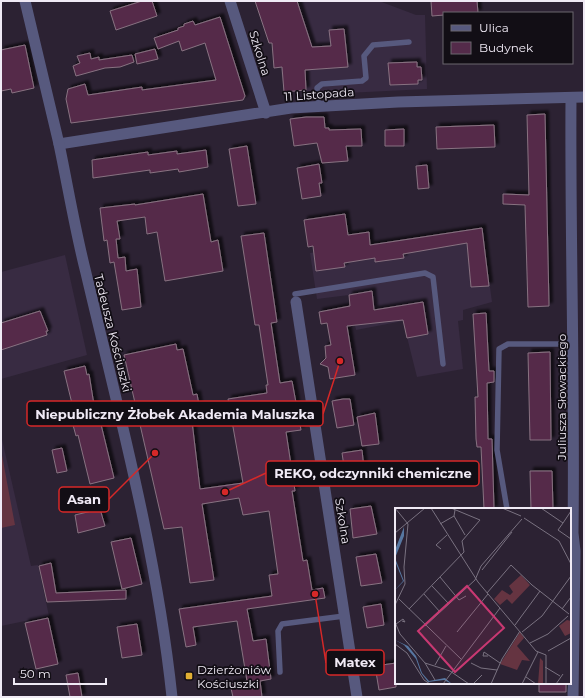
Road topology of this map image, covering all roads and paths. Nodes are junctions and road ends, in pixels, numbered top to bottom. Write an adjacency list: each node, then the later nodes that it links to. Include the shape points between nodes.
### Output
1 (25, 1): 8 (street, Tadeusza Kościuszki)
2 (230, 1): 7 (street, Szkolna)
3 (409, 42): 6 (lane, via 373,45 364,56 366,78 362,82 322,84 317,88)
4 (584, 97): 5 (street, 11 Listopada)
5 (571, 98): 6 (street, 11 Listopada); 10 (street, Juliusza Słowackiego, via 570,181)
6 (319, 106): 7 (street, 11 Listopada)
7 (266, 113): 8 (street, 11 Listopada)
8 (59, 144): 18 (street, Tadeusza Kościuszki, via 85,271 146,535)
9 (295, 298): 12 (lane, via 425,273 433,277); 16 (street, Szkolna)
10 (579, 311): 11 (street, Juliusza Słowackiego)
11 (574, 344): 13 (street, Juliusza Słowackiego); 14 (lane, via 508,344 499,349 497,450)
12 (443, 364)
13 (579, 429): 15 (street, Juliusza Słowackiego, via 573,534)
14 (507, 508)
15 (576, 551): 20 (street, Juliusza Słowackiego)
16 (344, 616): 17 (lane, via 282,624 278,631); 19 (street, Szkolna)
17 (280, 672)
18 (172, 697)
19 (357, 697)
20 (573, 697)

